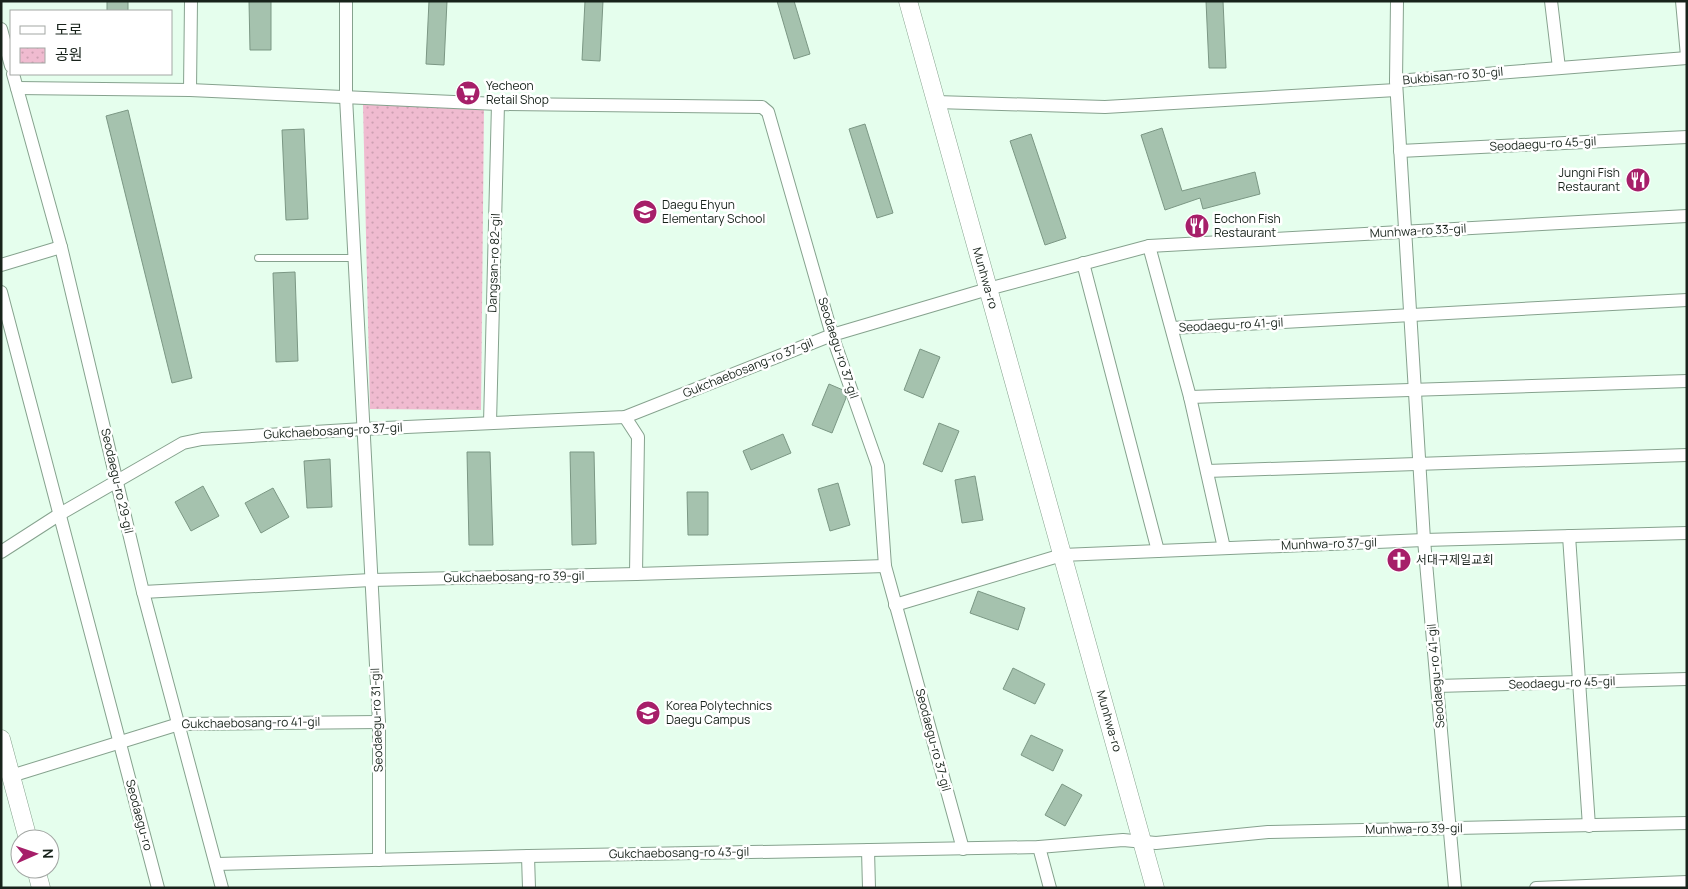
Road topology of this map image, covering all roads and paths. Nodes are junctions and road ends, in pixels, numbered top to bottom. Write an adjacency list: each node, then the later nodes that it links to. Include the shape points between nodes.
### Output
1 (191, 1): 14 (street)
2 (346, 1): 15 (street, Seodaegu-ro 31-gil)
3 (908, 1): 16 (main road, Munhwa-ro)
4 (1397, 1): 12 (street, Bukbisan-ro 30-gil)
5 (1551, 1): 10 (street)
6 (1682, 1): 8 (street)
7 (1, 29): 9 (street)
8 (1687, 57): 10 (street, Bukbisan-ro 30-gil)
9 (10, 62)
10 (1560, 68): 12 (street, Bukbisan-ro 30-gil)
11 (13, 75): 13 (street, Seodaegu-ro 29-gil)
12 (1396, 85): 16 (street, via 1105,107); 19 (street, Seodaegu-ro 41-gil)
13 (17, 88): 14 (street, Seodaegu-ro 37-gil); 23 (street, Seodaegu-ro 29-gil)
14 (190, 90): 15 (street, Seodaegu-ro 37-gil)
15 (346, 97): 17 (street, Seodaegu-ro 37-gil); 25 (street, Seodaegu-ro 31-gil)
16 (936, 102): 28 (main road, Munhwa-ro)
17 (498, 104): 33 (street, Seodaegu-ro 37-gil, via 762,107 768,112); 38 (street, Dangsan-ro 82-gil)
18 (1687, 137): 19 (street, Seodaegu-ro 45-gil)
19 (1400, 151): 21 (street, Seodaegu-ro 41-gil)
20 (1687, 216): 21 (street, Munhwa-ro 33-gil)
21 (1406, 232): 22 (street, Munhwa-ro 33-gil); 31 (street, Seodaegu-ro 41-gil)
22 (1149, 246): 26 (street, Munhwa-ro 33-gil); 32 (street)
23 (61, 247): 27 (street); 43 (street, Seodaegu-ro 29-gil)
24 (258, 258): 25 (lane)
25 (354, 258): 39 (street, Seodaegu-ro 31-gil)
26 (1084, 263): 28 (street, Munhwa-ro 33-gil); 49 (street)
27 (1, 265)
28 (988, 289): 33 (street, Gukchaebosang-ro 37-gil); 51 (main road, Munhwa-ro)
29 (1, 292): 44 (street)
30 (1687, 300): 31 (street)
31 (1410, 315): 32 (street, Seodaegu-ro 41-gil); 35 (street, Seodaegu-ro 41-gil)
32 (1172, 328): 36 (street)
33 (832, 335): 37 (street, Gukchaebosang-ro 37-gil); 52 (street, Seodaegu-ro 37-gil, via 878,466)
34 (1687, 382): 35 (street)
35 (1414, 389): 36 (street); 41 (street, Seodaegu-ro 41-gil)
36 (1190, 397): 42 (street)
37 (625, 417): 38 (street, Gukchaebosang-ro 37-gil); 53 (street, via 638,437)
38 (490, 423): 39 (street, Gukchaebosang-ro 37-gil)
39 (363, 429): 43 (street, Gukchaebosang-ro 37-gil, via 183,443); 54 (street, Seodaegu-ro 31-gil)
40 (1687, 455): 41 (street)
41 (1419, 464): 42 (street); 47 (street, Seodaegu-ro 41-gil)
42 (1206, 470): 48 (street)
43 (117, 480): 44 (street, Gukchaebosang-ro 37-gil); 55 (street, Seodaegu-ro 29-gil)
44 (60, 514): 50 (street, Gukchaebosang-ro 37-gil); 63 (street)
45 (1687, 533): 46 (street, Munhwa-ro 37-gil)
46 (1569, 536): 47 (street, Munhwa-ro 37-gil); 58 (street)
47 (1424, 540): 48 (street, Munhwa-ro 37-gil); 59 (street, Seodaegu-ro 41-gil)
48 (1224, 548): 49 (street, Munhwa-ro 37-gil)
49 (1158, 551): 51 (street, Munhwa-ro 37-gil)
50 (1, 552)
51 (1062, 555): 56 (street); 69 (main road, Munhwa-ro)
52 (885, 566): 53 (street, Gukchaebosang-ro 39-gil); 56 (street, Seodaegu-ro 37-gil)
53 (636, 574): 54 (street, Gukchaebosang-ro 39-gil)
54 (371, 580): 55 (street, Gukchaebosang-ro 39-gil); 60 (street, Seodaegu-ro 31-gil)
55 (143, 592): 61 (street, Seodaegu-ro 29-gil)
56 (896, 605): 71 (street, Seodaegu-ro 37-gil)
57 (1687, 679): 58 (street, Seodaegu-ro 45-gil)
58 (1579, 682): 59 (street, Seodaegu-ro 45-gil); 66 (street)
59 (1437, 686): 67 (street, Seodaegu-ro 41-gil)
60 (379, 722): 61 (street, Gukchaebosang-ro 41-gil); 74 (street, Seodaegu-ro 31-gil)
61 (179, 724): 63 (street, Gukchaebosang-ro 41-gil); 75 (street, Seodaegu-ro 29-gil)
62 (1, 739): 64 (main road)
63 (120, 743): 64 (street, Gukchaebosang-ro 41-gil); 77 (street, Seodaegu-ro)
64 (11, 776): 68 (main road)
65 (1687, 823): 66 (street, Munhwa-ro 39-gil)
66 (1588, 826): 67 (street, Munhwa-ro 39-gil)
67 (1450, 828): 69 (street, Munhwa-ro 39-gil, via 1268,832); 83 (street, Seodaegu-ro 41-gil)
68 (25, 829)
69 (1143, 842): 70 (street, Gukchaebosang-ro 43-gil, via 1124,840); 82 (main road, Munhwa-ro)
70 (1039, 847): 71 (street, Gukchaebosang-ro 43-gil); 81 (street)
71 (963, 849): 72 (street, Gukchaebosang-ro 43-gil)
72 (868, 850): 73 (street, Gukchaebosang-ro 43-gil); 80 (street)
73 (528, 856): 74 (street, Gukchaebosang-ro 43-gil); 79 (street)
74 (379, 860): 75 (street, Gukchaebosang-ro 43-gil)
75 (216, 864): 78 (street, Seodaegu-ro 29-gil)
76 (1687, 882): 84 (street)
77 (158, 888)
78 (222, 888)
79 (529, 888)
80 (869, 888)
81 (1050, 888)
82 (1154, 888)
83 (1455, 888)
84 (1536, 888)

